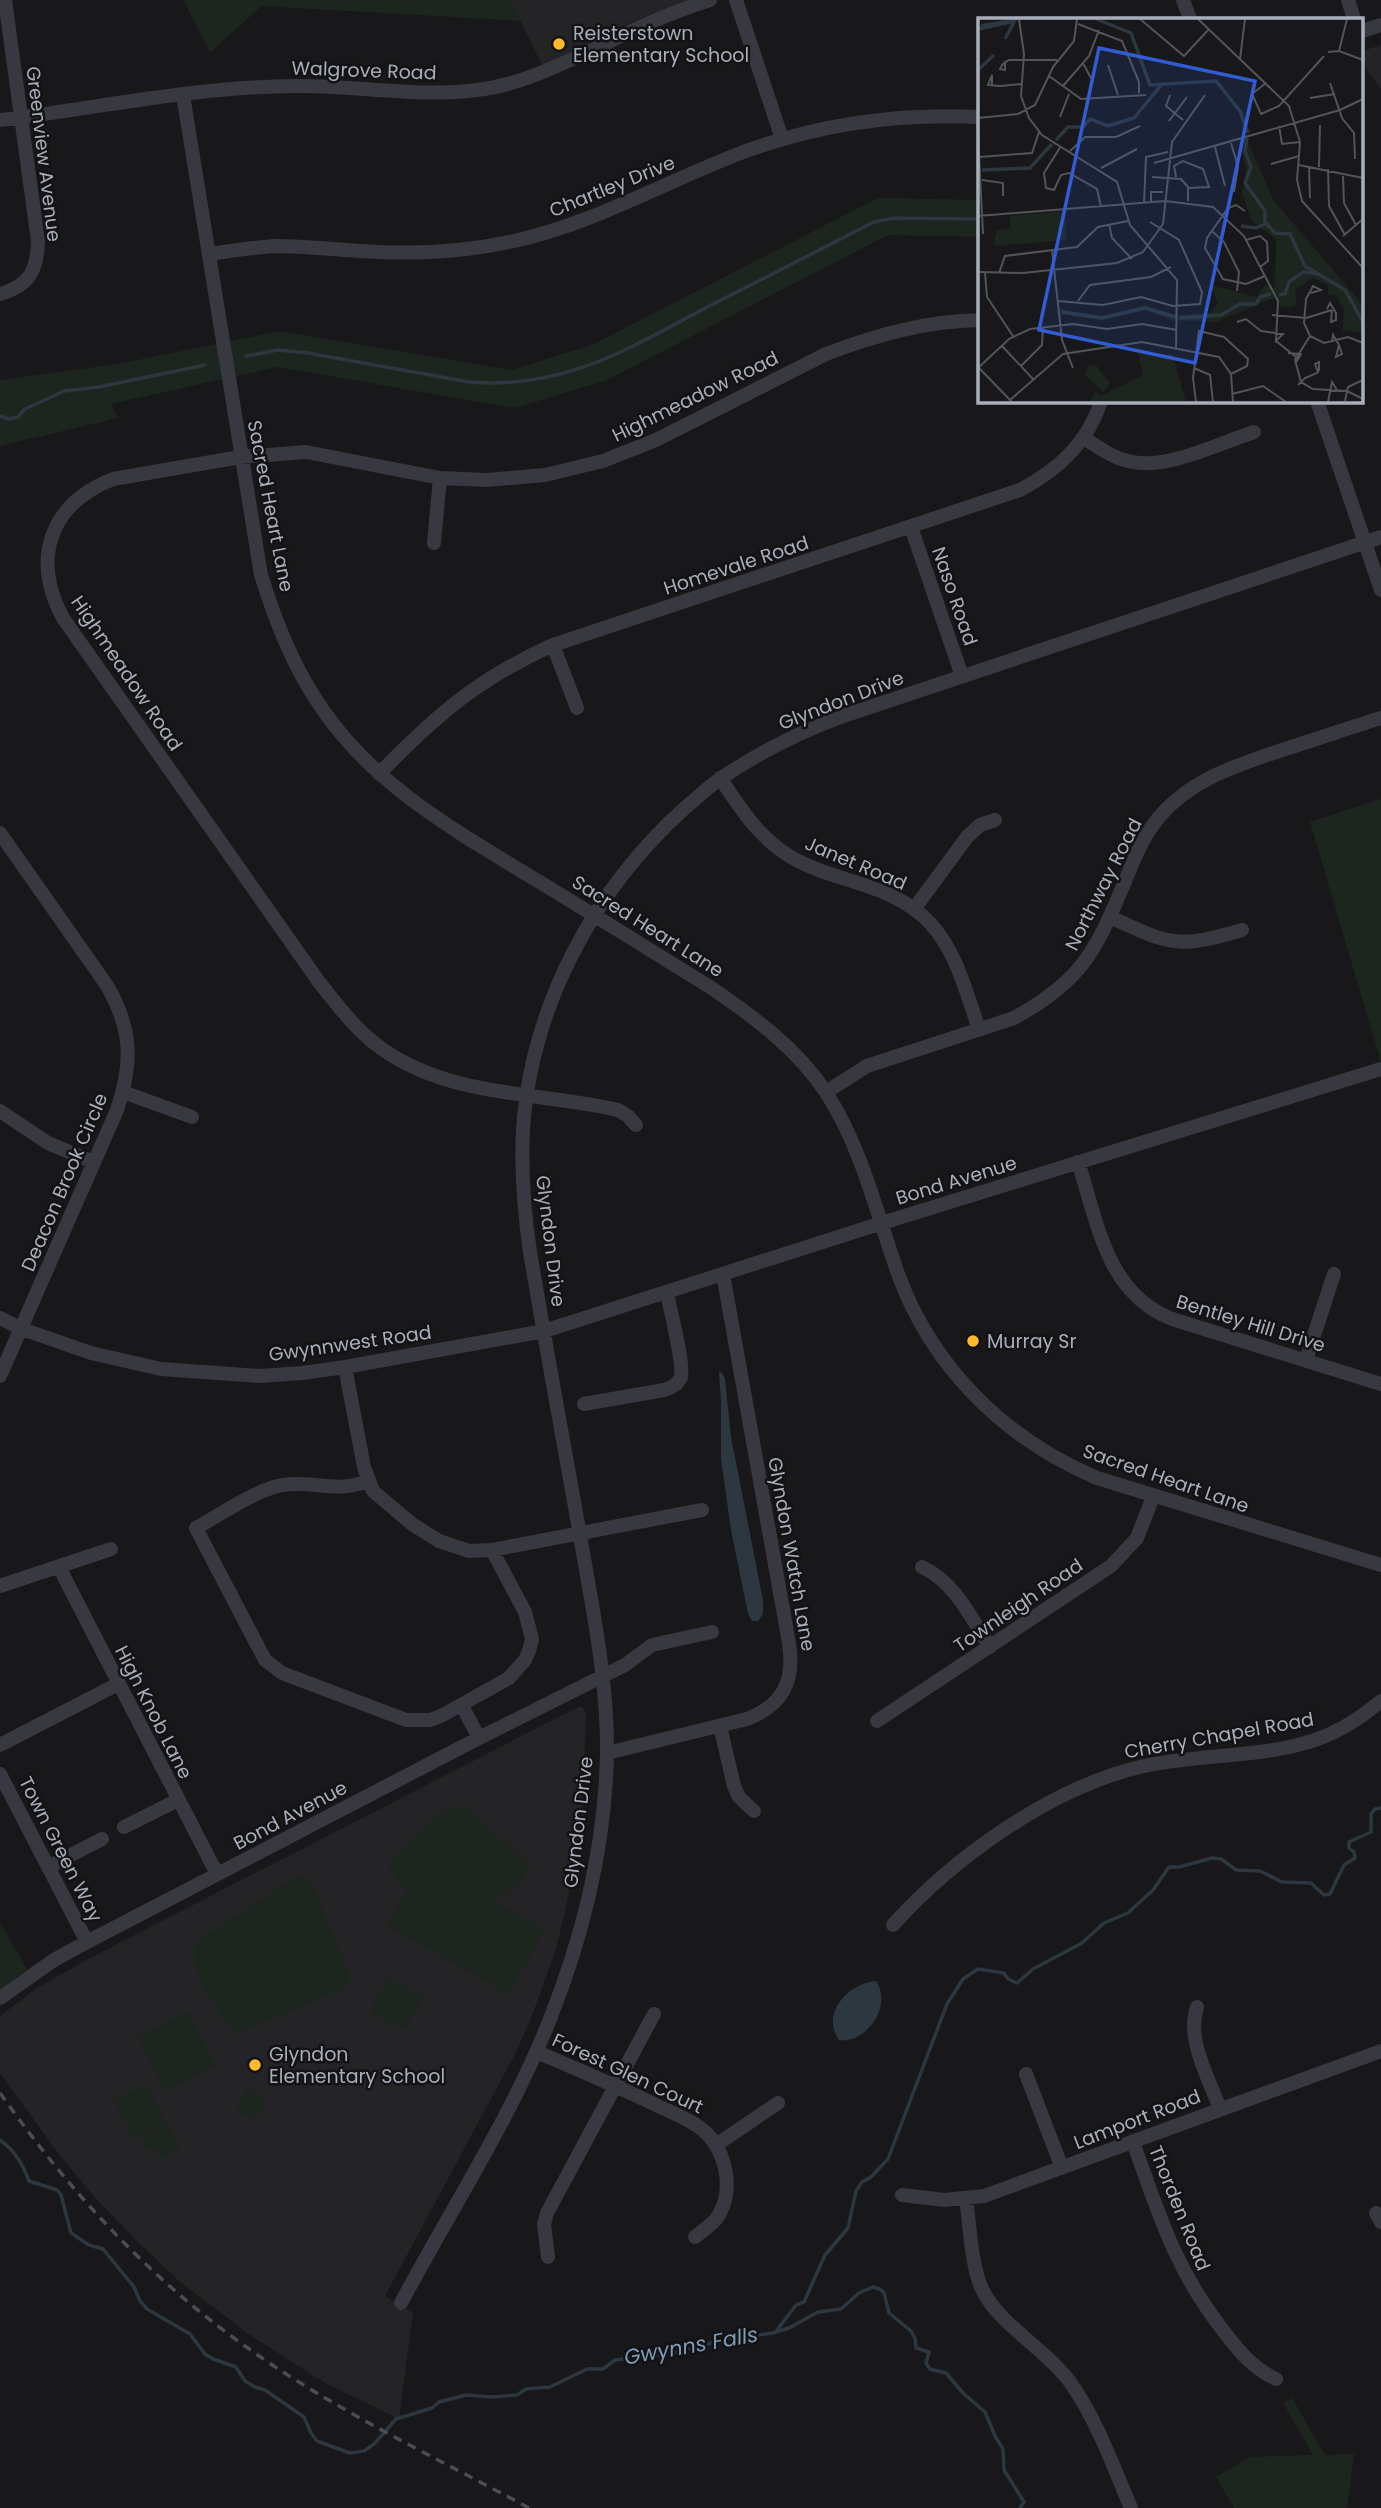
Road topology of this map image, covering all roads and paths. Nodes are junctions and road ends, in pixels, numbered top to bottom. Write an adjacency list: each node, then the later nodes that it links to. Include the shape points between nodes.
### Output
1 (5, 0): 12 (street, Greenview Avenue)
2 (710, 0): 10 (street, Walgrove Road, via 544,72 484,89 429,92 295,86)
3 (736, 0): 14 (street)
4 (1183, 0): 6 (street)
5 (1348, 0): 7 (street)
6 (1190, 18)
7 (1354, 18)
8 (1381, 25): 9 (street)
9 (1364, 30)
10 (183, 95): 12 (street, Walgrove Road); 15 (street, Sacred Heart Lane)
11 (978, 117): 14 (street, Chartley Drive, via 861,120)
12 (21, 118): 13 (street, Walgrove Road); 16 (street, Greenview Avenue, via 37,259 25,282)
13 (0, 120)
14 (782, 139): 15 (street, Chartley Drive, via 590,219 504,243 447,251 277,246)
15 (209, 254): 22 (street, Sacred Heart Lane)
16 (0, 294)
17 (978, 320): 23 (street, Highmeadow Road, via 935,323 854,343 656,440 573,470 516,478)
18 (1101, 402): 21 (street, Homevale Road)
19 (1317, 402): 26 (street)
20 (1254, 432): 21 (street, via 1144,464 1108,454)
21 (1084, 438): 24 (street, Homevale Road, via 1051,471 1028,486)
22 (240, 457): 23 (street, Highmeadow Road, via 306,452); 33 (street, Sacred Heart Lane, via 261,575 287,649 323,711); 45 (street, Highmeadow Road, via 113,479 82,495 52,535 47,565 55,602 353,1024 389,1054 431,1075)
23 (440, 478): 27 (street)
24 (911, 527): 29 (street, Homevale Road); 30 (street, Naso Road)
25 (1381, 537): 26 (street, Glyndon Drive)
26 (1365, 542): 28 (street); 30 (street, Glyndon Drive)
27 (434, 543)
28 (1381, 590)
29 (554, 645): 31 (street); 33 (street, Homevale Road, via 497,673 446,709)
30 (962, 677): 34 (street, Glyndon Drive, via 811,728)
31 (577, 708)
32 (1381, 718): 39 (street, Northway Road, via 1233,767 1194,786 1149,831)
33 (379, 774): 38 (street, Sacred Heart Lane, via 425,811)
34 (720, 778): 37 (street, Janet Road, via 759,832 792,858 872,887); 38 (street, Glyndon Drive, via 639,853)
35 (995, 820): 37 (street, via 980,825 967,837)
36 (0, 833): 43 (street, Deacon Brook Circle, via 118,1005 129,1047)
37 (914, 909): 41 (street, Janet Road, via 951,953)
38 (594, 915): 44 (street, Sacred Heart Lane, via 749,1014 801,1062); 45 (street, Glyndon Drive, via 551,1001)
39 (1110, 917): 40 (street, via 1150,936 1180,943); 41 (street, Northway Road, via 1089,958 1064,985 1024,1013)
40 (1242, 930)
41 (979, 1030): 44 (street, Northway Road, via 867,1066)
42 (1381, 1069): 50 (street, Bond Avenue)
43 (123, 1092): 47 (street); 49 (street, Deacon Brook Circle)
44 (826, 1093): 51 (street, Sacred Heart Lane, via 858,1154)
45 (527, 1095): 48 (street, Highmeadow Road, via 618,1110); 57 (street, Glyndon Drive, via 524,1211)
46 (0, 1111): 49 (street, via 48,1143)
47 (192, 1116)
48 (636, 1125)
49 (93, 1162): 56 (street, Deacon Brook Circle)
50 (1078, 1162): 51 (street, Bond Avenue); 58 (street, Bentley Hill Drive, via 1111,1261 1146,1307)
51 (882, 1223): 52 (street, Bond Avenue); 64 (street, Sacred Heart Lane, via 918,1319 977,1398 1018,1435 1056,1459)
52 (723, 1274): 54 (street, Bond Avenue); 80 (street, Glyndon Watch Lane, via 792,1658 787,1684 773,1706)
53 (1334, 1274): 58 (street)
54 (667, 1292): 57 (street, Bond Avenue); 62 (street, via 681,1367 678,1382 664,1390)
55 (0, 1318): 56 (street, Gwynnwest Road)
56 (22, 1329): 59 (street, Gwynnwest Road, via 91,1353 161,1369 260,1376); 60 (street, Deacon Brook Circle)
57 (544, 1331): 59 (street, Gwynnwest Road); 66 (street, Glyndon Drive)
58 (1307, 1360): 61 (street, Bentley Hill Drive)
59 (345, 1367): 63 (street)
60 (0, 1376)
61 (1381, 1384)
62 (584, 1404)
63 (368, 1481): 68 (street, via 380,1499 439,1542 468,1551); 78 (street, via 342,1489 276,1486 195,1528 271,1666 406,1720 430,1720)
64 (1153, 1497): 69 (street, Sacred Heart Lane); 74 (street, Townleigh Road, via 1137,1538 1111,1566)
65 (702, 1510): 66 (street)
66 (579, 1533): 68 (street); 75 (street, Glyndon Drive)
67 (111, 1549): 70 (street)
68 (492, 1550): 78 (street, via 525,1612 532,1639 529,1651 509,1678)
69 (1381, 1566)
70 (59, 1567): 72 (street); 76 (street, High Knob Lane)
71 (922, 1567): 74 (street, via 947,1582)
72 (0, 1586)
73 (712, 1632): 75 (street, Bond Avenue, via 652,1645)
74 (990, 1647): 79 (street, Townleigh Road)
75 (603, 1675): 81 (street, Bond Avenue); 83 (street, Glyndon Drive)
76 (118, 1684): 82 (street); 85 (street, High Knob Lane)
77 (1381, 1701): 91 (street, Cherry Chapel Road, via 1320,1738 1279,1748 1166,1762 1081,1786 1026,1816 960,1862)
78 (462, 1706): 81 (street)
79 (877, 1721)
80 (720, 1726): 83 (street, Glyndon Watch Lane); 86 (street, via 734,1786)
81 (479, 1738): 90 (street, Bond Avenue)
82 (0, 1745)
83 (607, 1753): 97 (street, Glyndon Drive, via 584,1913)
84 (0, 1774): 89 (street, Town Green Way)
85 (178, 1800): 87 (street); 90 (street, High Knob Lane)
86 (754, 1811)
87 (124, 1827)
88 (102, 1839): 89 (street)
89 (48, 1867): 92 (street, Town Green Way)
90 (217, 1874): 92 (street, Bond Avenue)
91 (893, 1925)
92 (87, 1942): 93 (street, Bond Avenue)
93 (0, 1998)
94 (1197, 2007): 101 (street, via 1195,2040)
95 (654, 2014): 99 (street)
96 (1381, 2051): 101 (street, Lamport Road)
97 (537, 2052): 99 (street, Forest Glen Court); 109 (street, Glyndon Drive)
98 (1026, 2074): 104 (street)
99 (614, 2085): 103 (street, Forest Glen Court, via 698,2126); 108 (street, via 547,2213)
100 (778, 2102): 103 (street)
101 (1220, 2109): 102 (street, Lamport Road)
102 (1133, 2142): 104 (street, Lamport Road); 110 (street, Thorden Road, via 1170,2244 1192,2288 1242,2356)
103 (716, 2145): 107 (street, via 725,2168 726,2194 719,2215)
104 (1062, 2168): 106 (street, Lamport Road)
105 (902, 2195): 106 (street, Lamport Road)
106 (966, 2199): 111 (street, via 982,2290 1069,2381)
107 (695, 2237)
108 (548, 2257)
109 (401, 2303)
110 (1276, 2379)
111 (1131, 2508)

